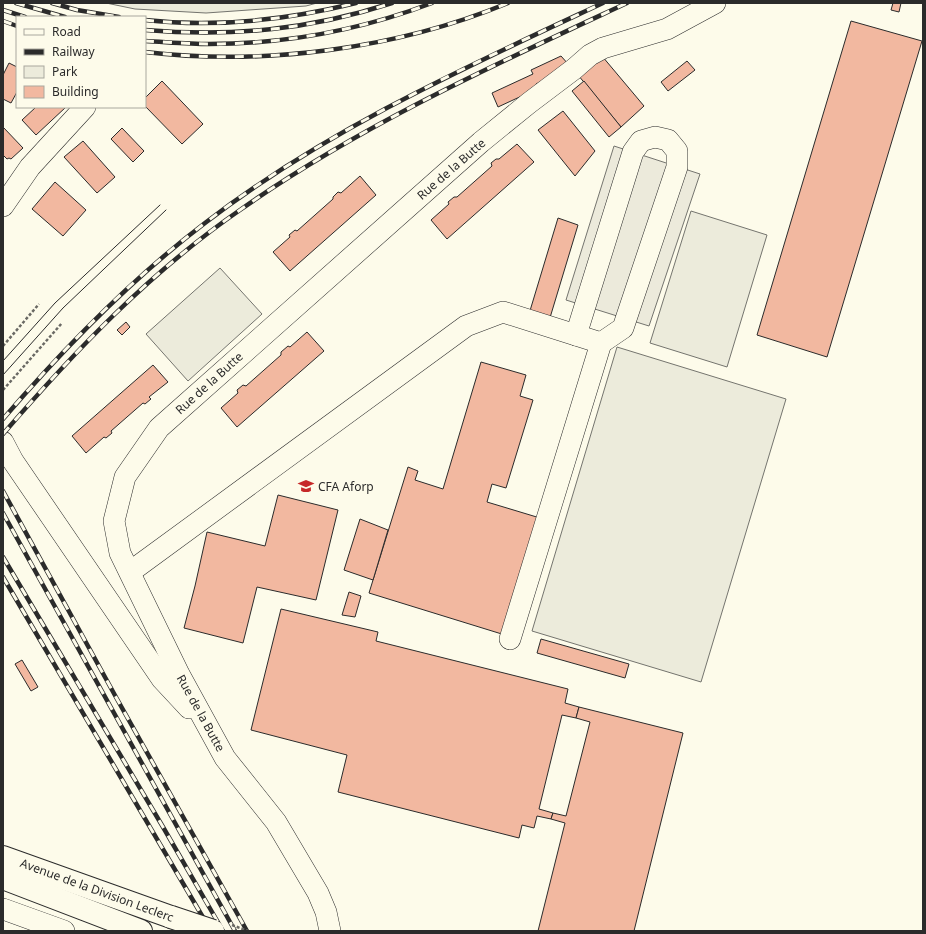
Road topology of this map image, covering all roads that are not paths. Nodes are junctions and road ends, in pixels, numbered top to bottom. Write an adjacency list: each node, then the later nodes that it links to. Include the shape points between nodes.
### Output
1 (715, 3): 7 (street, Rue de la Butte, via 667,29 590,54 481,142 159,428 125,478 114,521 120,553)
2 (84, 108): 3 (street, via 30,167)
3 (3, 206)
4 (576, 335): 5 (street); 5 (street, via 633,152 641,141 655,137 668,140 677,150 677,167 623,328); 7 (street, via 503,312 466,326)
5 (601, 343): 8 (street)
6 (3, 442): 9 (street, via 13,461 162,679)
7 (130, 572): 9 (street, Rue de la Butte, via 179,674)
8 (510, 639)
9 (208, 727): 16 (street, Rue de la Butte, via 225,758 276,822 318,893)
10 (3, 857): 13 (main road, Avenue de la Division Leclerc, bridge, via 171,917)
11 (3, 878): 15 (main road, Avenue de la Division Leclerc)
12 (3, 909): 14 (street)
13 (222, 928)
14 (64, 931)
15 (141, 931)
16 (330, 931)

